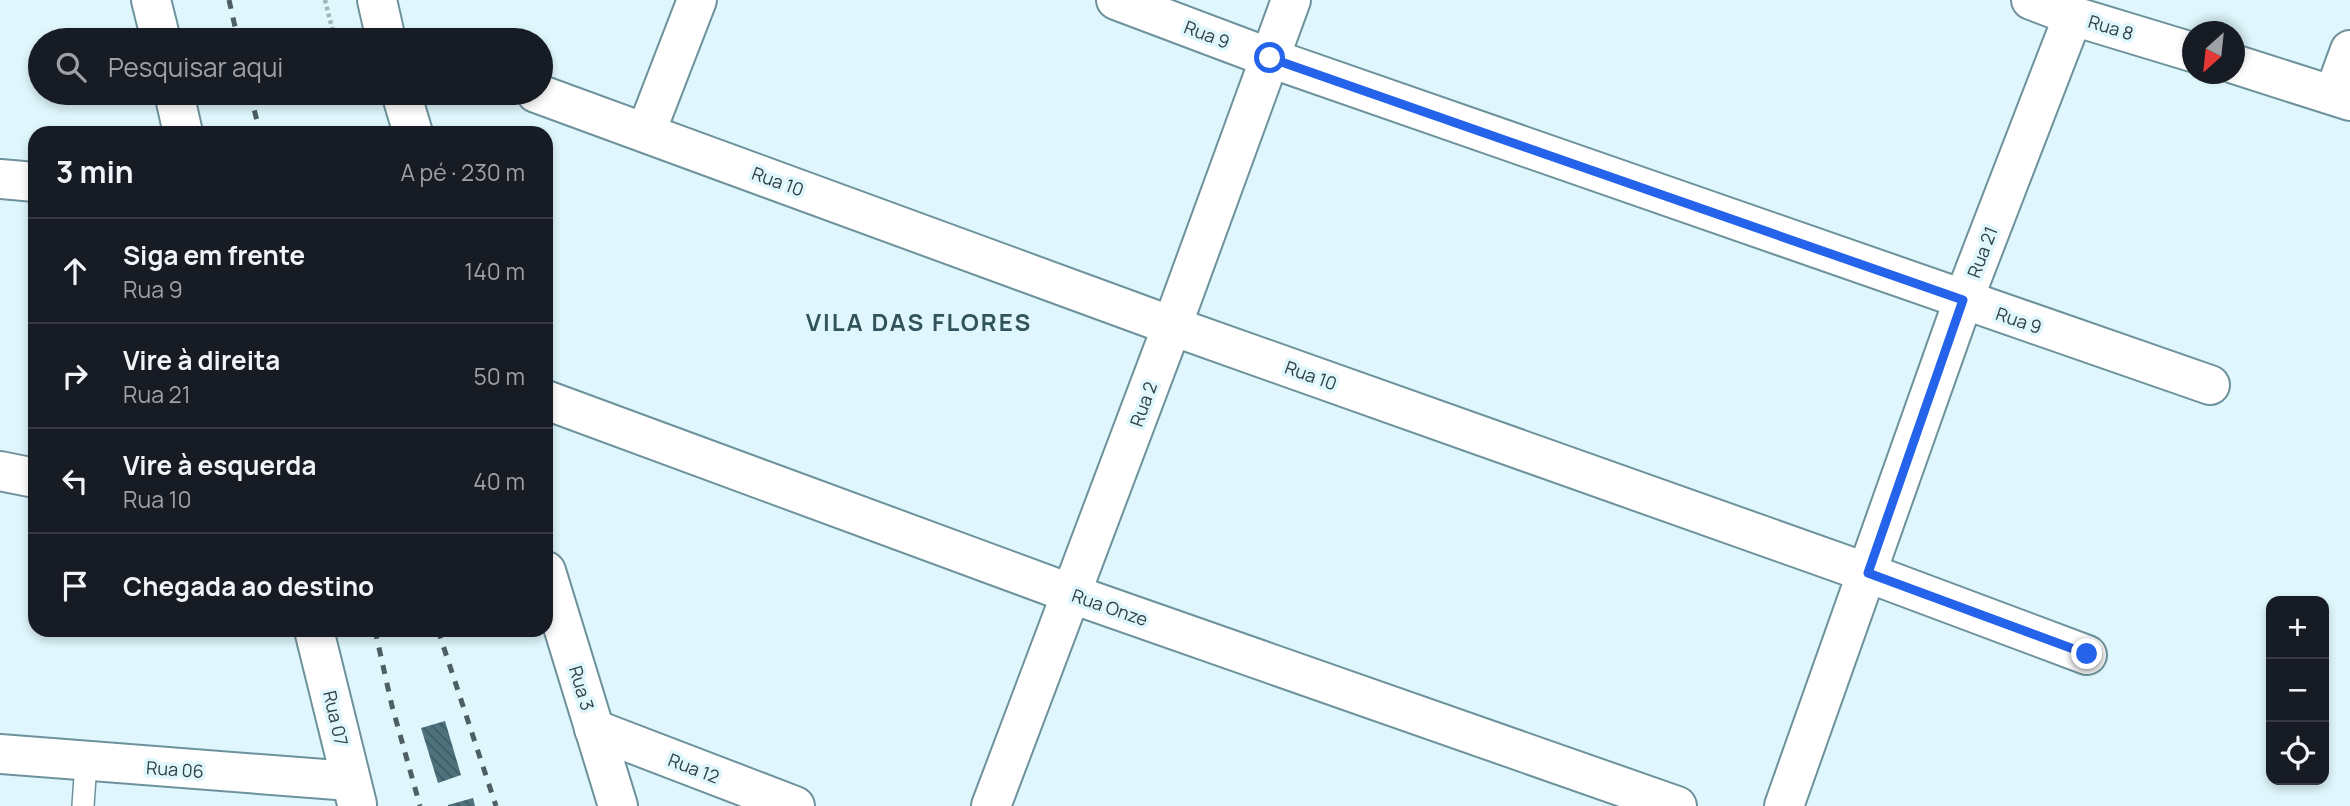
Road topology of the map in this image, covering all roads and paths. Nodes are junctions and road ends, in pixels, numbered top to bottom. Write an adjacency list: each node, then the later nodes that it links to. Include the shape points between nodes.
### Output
1 (151, 0): 9 (street)
2 (325, 0): 10 (path)
3 (377, 0): 11 (street)
4 (697, 0): 22 (street)
5 (1116, 0): 14 (street, Rua 9)
6 (1291, 0): 14 (street, Rua 2)
7 (2031, 0): 8 (street, Rua 8)
8 (2073, 16): 12 (street, Rua 8); 25 (street, Rua 21)
9 (158, 28)
10 (332, 28)
11 (383, 28)
12 (2182, 49)
13 (2350, 50): 16 (street)
14 (1270, 58): 25 (street, Rua 9); 26 (street, Rua 2)
15 (2245, 67): 16 (street)
16 (2342, 98)
17 (553, 99): 22 (street, Rua 10)
18 (177, 105): 20 (street)
19 (405, 105): 21 (street)
20 (181, 126)
21 (411, 126)
22 (646, 132): 26 (street, Rua 10)
23 (0, 179): 24 (street)
24 (28, 182)
25 (1963, 300): 27 (street, Rua 9); 31 (street, Rua 21)
26 (1172, 326): 31 (street, Rua 10); 33 (street, Rua 2)
27 (2210, 386)
28 (553, 403): 33 (street, Rua Onze)
29 (0, 471): 30 (street)
30 (28, 477)
31 (1868, 573): 35 (street, Rua 10); 45 (street, Rua 21)
32 (553, 593): 36 (street, Rua 3)
33 (1072, 594): 43 (street, Rua 2); 44 (street, Rua Onze)
34 (316, 637): 39 (street, Rua 07)
35 (2087, 654)
36 (594, 729): 40 (street, Rua 12); 42 (street, Rua 3)
37 (0, 754): 38 (street, Rua 06)
38 (86, 762): 39 (street, Rua 06); 41 (lane)
39 (354, 794)
40 (771, 802)
41 (83, 806)
42 (618, 806)
43 (991, 806)
44 (1677, 806)
45 (1784, 806)

